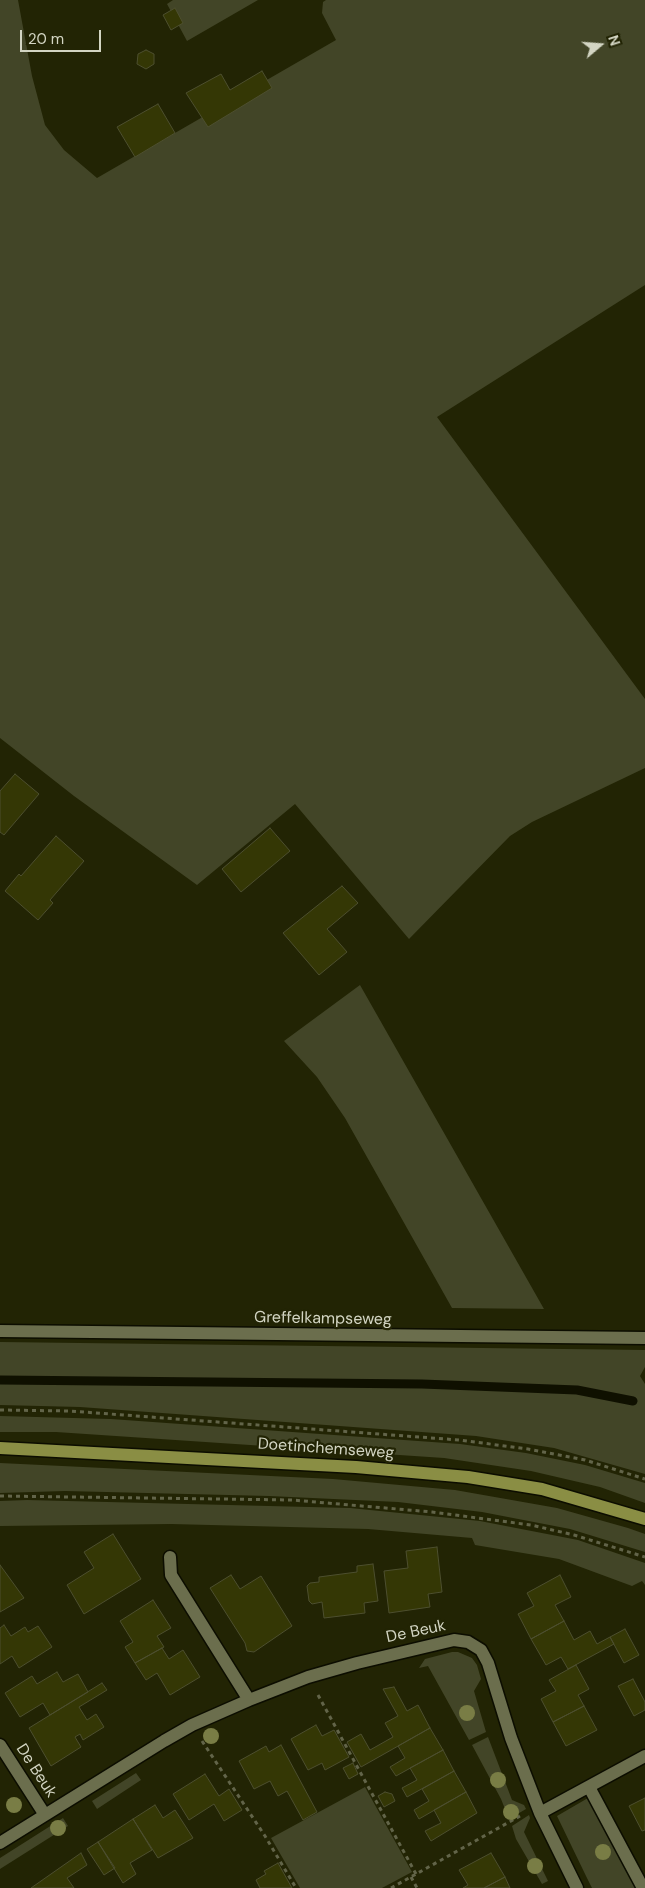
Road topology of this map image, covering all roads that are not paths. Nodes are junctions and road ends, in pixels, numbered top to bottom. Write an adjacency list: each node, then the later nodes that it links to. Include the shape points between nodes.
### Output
1 (0, 1331): 2 (street, Greffelkampseweg)
2 (645, 1338)
3 (0, 1448): 4 (main road, Doetinchemseweg, via 346,1466 468,1477 542,1489)
4 (645, 1519)
5 (170, 1557): 6 (street, via 171,1575)
6 (249, 1700): 10 (street, De Beuk, via 308,1678 410,1649 454,1640 468,1642 481,1650 488,1663 511,1738); 11 (street, De Beuk, via 192,1725)
7 (0, 1745): 11 (street, De Beuk)
8 (645, 1756): 9 (street)
9 (589, 1786): 10 (street); 14 (street)
10 (540, 1814): 13 (street, De Beuk)
11 (45, 1815): 12 (street, De Beuk)
12 (0, 1843)
13 (577, 1888)
14 (643, 1888)

